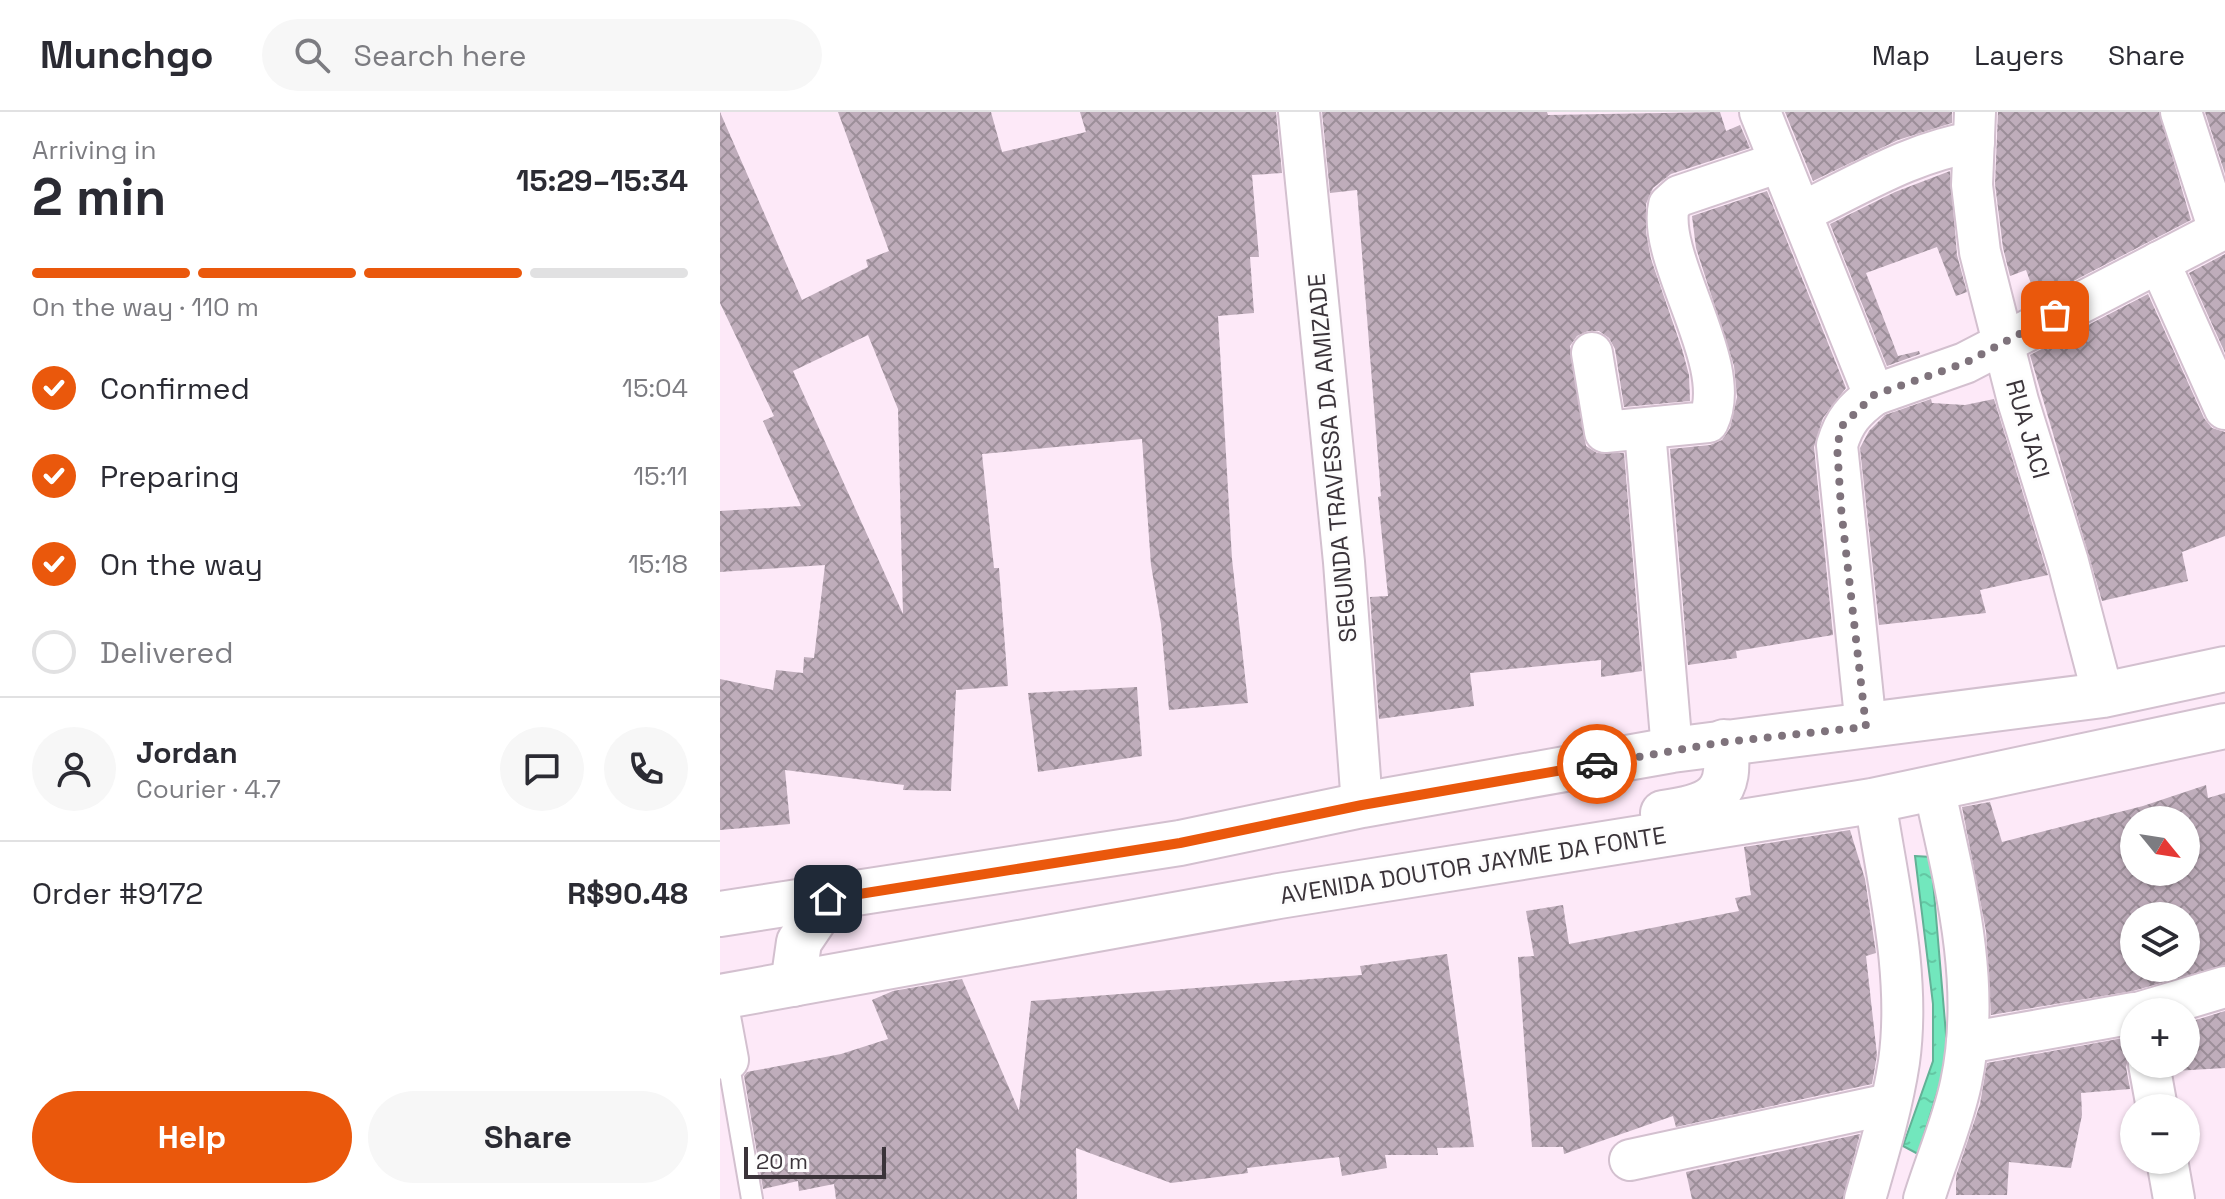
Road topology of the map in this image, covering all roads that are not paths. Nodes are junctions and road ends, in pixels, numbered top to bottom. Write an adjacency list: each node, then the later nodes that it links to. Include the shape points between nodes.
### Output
1 (1299, 112): 22 (street, SEGUNDA TRAVESSA DA AMIZADE, via 1344,562)
2 (1760, 112): 5 (street)
3 (2181, 112): 7 (street)
4 (1975, 127): 6 (street, via 1944,147 1887,168); 9 (street, RUA JACI, via 1972,185 1980,252)
5 (1780, 162): 6 (street); 13 (street, via 1679,196 1669,205 1669,232 1704,343 1715,401 1708,422)
6 (1802, 212): 11 (street)
7 (2222, 229): 8 (street)
8 (2159, 262): 9 (street); 12 (street)
9 (2006, 343): 11 (street); 15 (street, RUA JACI)
10 (1592, 353): 13 (street, via 1605,432)
11 (1874, 395): 17 (street, via 1843,425 1837,445)
12 (2225, 409)
13 (1645, 431): 19 (street)
14 (2225, 669): 15 (main road)
15 (2103, 695): 17 (main road)
16 (2225, 726): 20 (main road, AVENIDA DOUTOR JAYME DA FONTE)
17 (1866, 727): 18 (main road)
18 (1724, 742): 19 (main road); 23 (main road, via 1726,781 1705,804 1319,865)
19 (1672, 750): 22 (main road)
20 (1934, 788): 21 (main road, AVENIDA DOUTOR JAYME DA FONTE); 32 (street, via 1961,910)
21 (1875, 800): 23 (main road, AVENIDA DOUTOR JAYME DA FONTE); 34 (street, via 1902,1015)
22 (1362, 805): 24 (main road, via 1180,843)
23 (1279, 896): 26 (main road, AVENIDA DOUTOR JAYME DA FONTE)
24 (828, 899): 25 (main road); 26 (main road, via 799,942)
25 (720, 914)
26 (793, 984): 28 (main road, AVENIDA DOUTOR JAYME DA FONTE)
27 (2225, 987): 29 (street)
28 (720, 997)
29 (2188, 998)
30 (2120, 1016): 32 (street)
31 (720, 1017): 33 (street)
32 (1967, 1043): 38 (street, via 1961,1084)
33 (728, 1060): 39 (lane)
34 (1889, 1104): 35 (street); 36 (street)
35 (1881, 1142): 38 (street); 40 (street)
36 (1630, 1160)
37 (2170, 1174): 41 (street)
38 (1930, 1180)
39 (752, 1199)
40 (1865, 1199)
41 (2174, 1199)

